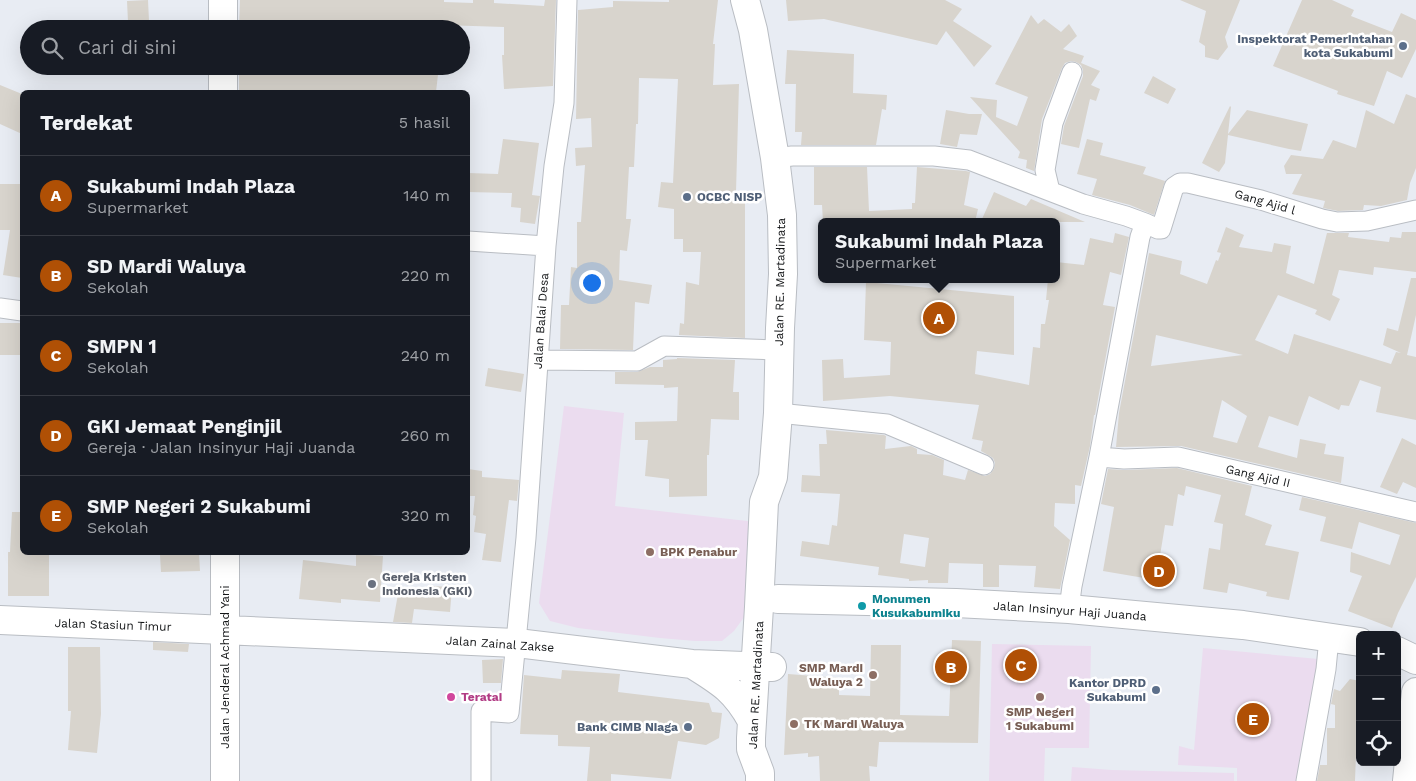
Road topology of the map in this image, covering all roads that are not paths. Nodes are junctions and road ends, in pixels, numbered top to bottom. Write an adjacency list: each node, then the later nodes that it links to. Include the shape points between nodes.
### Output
1 (223, 0): 4 (street)
2 (567, 0): 13 (street, Jalan Balai Desa, via 564,103)
3 (745, 0): 8 (street, Jalan RE. Martadinata)
4 (223, 20)
5 (1072, 72): 9 (street, via 1053,123 1045,170)
6 (223, 75): 7 (street)
7 (224, 90)
8 (775, 158): 9 (street, via 934,156 969,160); 16 (street, Jalan RE. Martadinata, via 782,225)
9 (1050, 191): 11 (street)
10 (1416, 210): 11 (street, Gang Ajid l, via 1367,221 1337,222 1261,200 1180,183 1174,187 1161,228)
11 (1145, 224): 19 (street)
12 (470, 241): 13 (street)
13 (546, 246): 17 (street, Jalan Balai Desa)
14 (0, 308): 15 (street)
15 (20, 312)
16 (779, 350): 17 (street, via 664,346 637,361); 18 (street, Jalan RE. Martadinata)
17 (538, 360): 31 (street, Jalan Balai Desa)
18 (778, 413): 20 (street, via 887,424); 23 (street, Jalan RE. Martadinata, via 773,477 778,508)
19 (1099, 457): 21 (street, Gang Ajid II, via 1178,457); 24 (street)
20 (984, 465)
21 (1416, 512)
22 (225, 555): 26 (street, Jalan Jenderal Achmad Yani)
23 (769, 603): 24 (street, Jalan Insinyur Haji Juanda, via 956,602); 34 (street, via 736,644 718,655); 35 (street, Jalan RE. Martadinata)
24 (1069, 608): 27 (street, Jalan Insinyur Haji Juanda, via 1243,625)
25 (0, 620): 26 (street, Jalan Stasiun Timur)
26 (226, 630): 31 (street, Jalan Zainal Zakse); 39 (street, Jalan Jenderal Achmad Yani)
27 (1329, 638): 29 (street, Jalan Insinyur Haji Juanda); 41 (street)
28 (1416, 638): 30 (street)
29 (1356, 641)
30 (1401, 641)
31 (517, 643): 34 (street, Jalan Zainal Zakse); 40 (street, Jalan Balai Desa, via 509,713 481,711)
32 (1401, 653): 33 (street)
33 (1416, 660)
34 (692, 664): 35 (street, Jalan Zainal Zakse); 37 (street, via 732,692)
35 (764, 667): 37 (street, Jalan RE. Martadinata); 38 (street, Jalan RE. Martadinata, via 770,744)
36 (1416, 692): 42 (street)
37 (752, 721): 38 (street, Jalan RE. Martadinata, via 751,749)
38 (760, 777)
39 (225, 781)
40 (481, 781)
41 (1306, 781)
42 (1407, 781)

